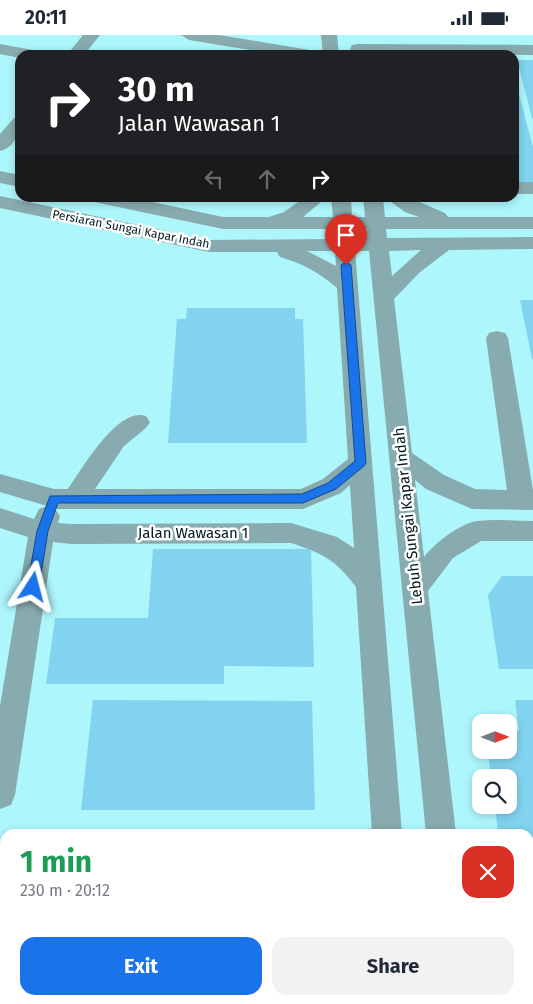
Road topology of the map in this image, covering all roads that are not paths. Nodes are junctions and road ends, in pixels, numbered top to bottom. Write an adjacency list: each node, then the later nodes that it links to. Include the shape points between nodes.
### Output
1 (9, 35): 5 (street)
2 (92, 35): 9 (street)
3 (189, 35): 10 (street)
4 (329, 35): 11 (street)
5 (0, 45)
6 (358, 46): 7 (street)
7 (444, 46): 12 (street)
8 (0, 49): 13 (street)
9 (79, 50)
10 (280, 50)
11 (330, 50)
12 (533, 50)
13 (15, 52)
14 (15, 128): 15 (street)
15 (1, 144)
16 (0, 177): 17 (street)
17 (15, 180)
18 (519, 188): 19 (street)
19 (533, 188)
20 (123, 202): 30 (street, Persiaran Sungai Kapar Indah, via 223,223)
21 (311, 202): 30 (street, via 291,216)
22 (341, 202): 26 (street)
23 (374, 202): 27 (street, Lebuh Sungai Kapar Indah)
24 (402, 202): 28 (street)
25 (0, 203): 35 (street, Persiaran Sungai Kapar Indah, via 209,246)
26 (343, 223): 27 (street, Persiaran Sungai Kapar Indah); 30 (street, Persiaran Sungai Kapar Indah); 34 (street)
27 (376, 223): 28 (street, Persiaran Sungai Kapar Indah); 33 (street, Lebuh Sungai Kapar Indah)
28 (458, 223): 29 (street, Persiaran Sungai Kapar Indah)
29 (533, 223)
30 (263, 224)
31 (533, 243): 32 (street, Persiaran Sungai Kapar Indah)
32 (444, 244): 33 (street, Persiaran Sungai Kapar Indah); 37 (street, via 400,277)
33 (378, 245): 34 (street, Persiaran Sungai Kapar Indah); 37 (street, Lebuh Sungai Kapar Indah)
34 (344, 246): 35 (street, Persiaran Sungai Kapar Indah); 36 (street)
35 (270, 247): 36 (street, via 304,256 327,268)
36 (347, 285): 41 (street)
37 (384, 297): 40 (street, Lebuh Sungai Kapar Indah)
38 (497, 338): 44 (street)
39 (138, 422): 43 (street, via 116,440)
40 (402, 457): 44 (street, via 434,482 472,499); 49 (street, Lebuh Sungai Kapar Indah)
41 (360, 463): 43 (street, via 332,486 303,499); 48 (street)
42 (0, 483): 43 (street)
43 (65, 499): 46 (street)
44 (527, 500)
45 (0, 518): 46 (street, Jalan Wawasan 1)
46 (42, 531): 48 (street, Jalan Wawasan 1, via 291,533 328,544 351,560); 50 (street)
47 (533, 531): 49 (street, via 477,531 444,551)
48 (369, 584): 51 (street)
49 (415, 588): 52 (street, Lebuh Sungai Kapar Indah)
50 (0, 795)
51 (387, 829)
52 (440, 829)

